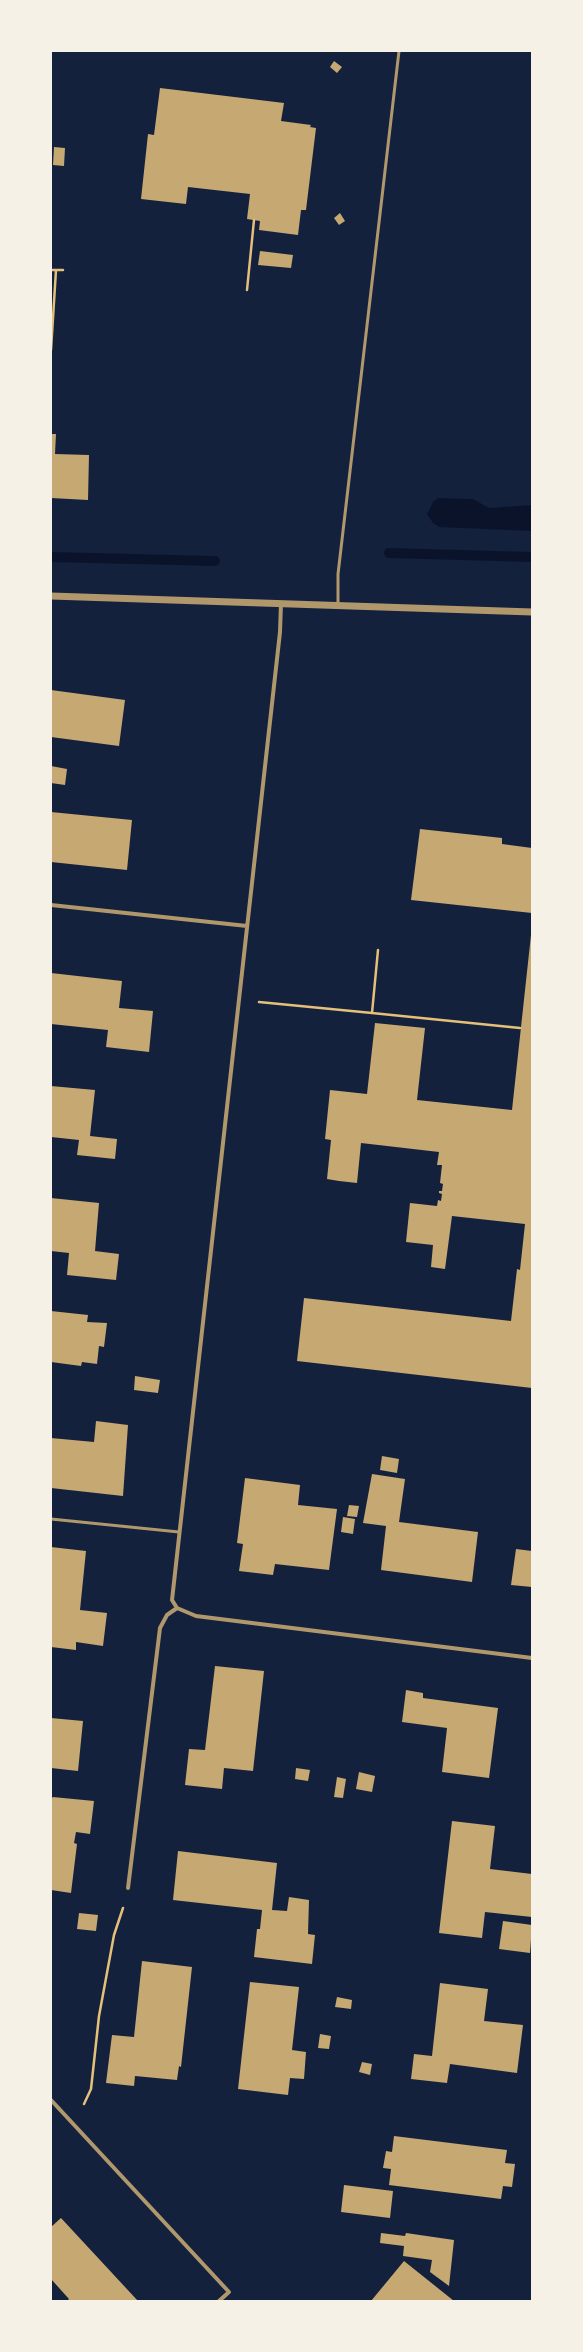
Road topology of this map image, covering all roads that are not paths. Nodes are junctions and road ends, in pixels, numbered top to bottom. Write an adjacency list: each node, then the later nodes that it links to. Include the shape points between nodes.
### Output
1 (399, 51): 4 (lane, via 342,537)
2 (51, 596): 3 (street)
3 (281, 603): 4 (street); 7 (street, via 280,632)
4 (338, 605): 5 (street)
5 (532, 612)
6 (51, 905): 7 (street)
7 (247, 926): 9 (street)
8 (51, 1519): 9 (lane)
9 (179, 1532): 10 (street, via 172,1589 172,1600)
10 (177, 1608): 11 (street, via 196,1616); 12 (street, via 167,1615 160,1628)
11 (532, 1658)
12 (128, 1888)
13 (51, 2100): 14 (street, via 229,2292)
14 (220, 2301)

